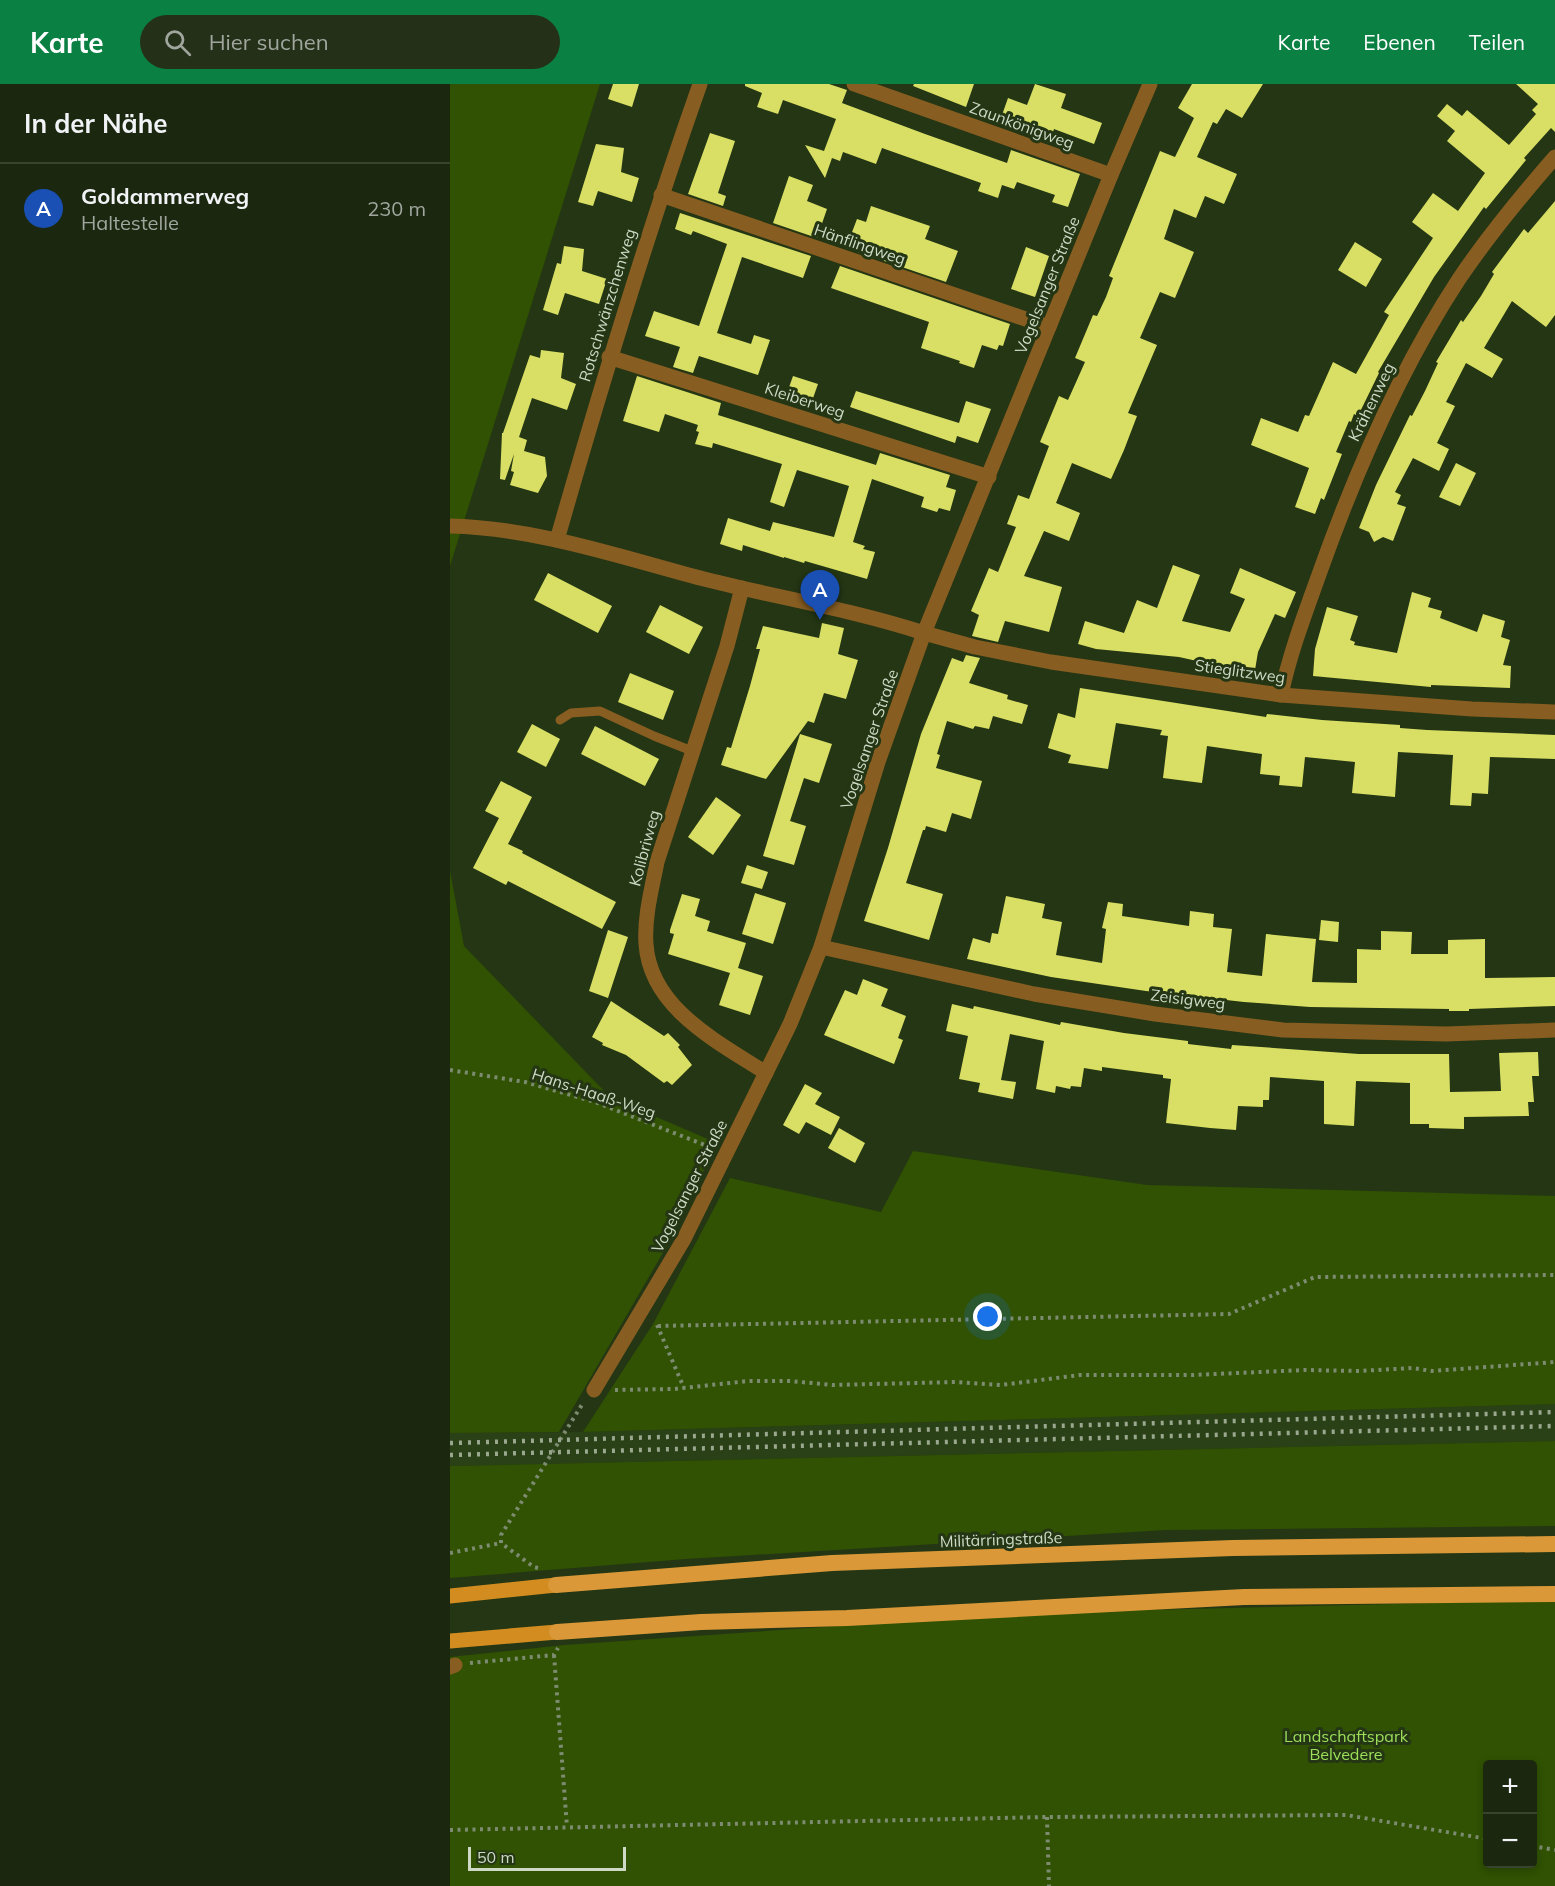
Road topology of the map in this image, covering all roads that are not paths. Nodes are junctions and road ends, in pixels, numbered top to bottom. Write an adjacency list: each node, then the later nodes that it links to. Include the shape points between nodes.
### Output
1 (700, 84): 6 (street, Rotschwänzchenweg)
2 (854, 84): 5 (street, Zaunkönigweg)
3 (1150, 84): 5 (street, Vogelsanger Straße)
4 (1555, 157): 14 (street, Krähenweg, via 1460,279 1386,411 1330,543 1287,665)
5 (1111, 175): 7 (street, Vogelsanger Straße)
6 (661, 195): 7 (street, Hänflingweg); 8 (street, Rotschwänzchenweg)
7 (1049, 327): 9 (street, Vogelsanger Straße)
8 (609, 357): 9 (street, Kleiberweg); 11 (street, Rotschwänzchenweg)
9 (989, 477): 13 (street, Vogelsanger Straße)
10 (450, 526): 11 (street, Stieglitzweg, via 516,531)
11 (557, 540): 12 (street, Stieglitzweg)
12 (742, 588): 13 (street, Stieglitzweg, via 882,619); 17 (street, Kolibriweg)
13 (924, 633): 14 (street, Stieglitzweg, via 1051,662); 18 (street, Vogelsanger Straße, via 878,762)
14 (1281, 695): 15 (street, Stieglitzweg)
15 (1555, 712)
16 (560, 720): 17 (lane, via 572,713 600,711)
17 (692, 751): 20 (street, Kolibriweg, via 657,862 650,899 646,944 652,974 664,996 683,1015)
18 (821, 947): 19 (street, Zeisigweg, via 1034,994 1282,1030 1446,1035); 20 (street, Vogelsanger Straße)
19 (1555, 1030)
20 (766, 1073): 21 (street, Vogelsanger Straße, via 684,1239)
21 (594, 1390)
22 (1555, 1544): 23 (highway, Militärringstraße, via 1233,1548 832,1563)
23 (555, 1585): 25 (main road, Militärringstraße)
24 (1555, 1594): 26 (highway, via 1244,1597)
25 (450, 1596)
26 (558, 1632): 27 (main road)
27 (450, 1641)

